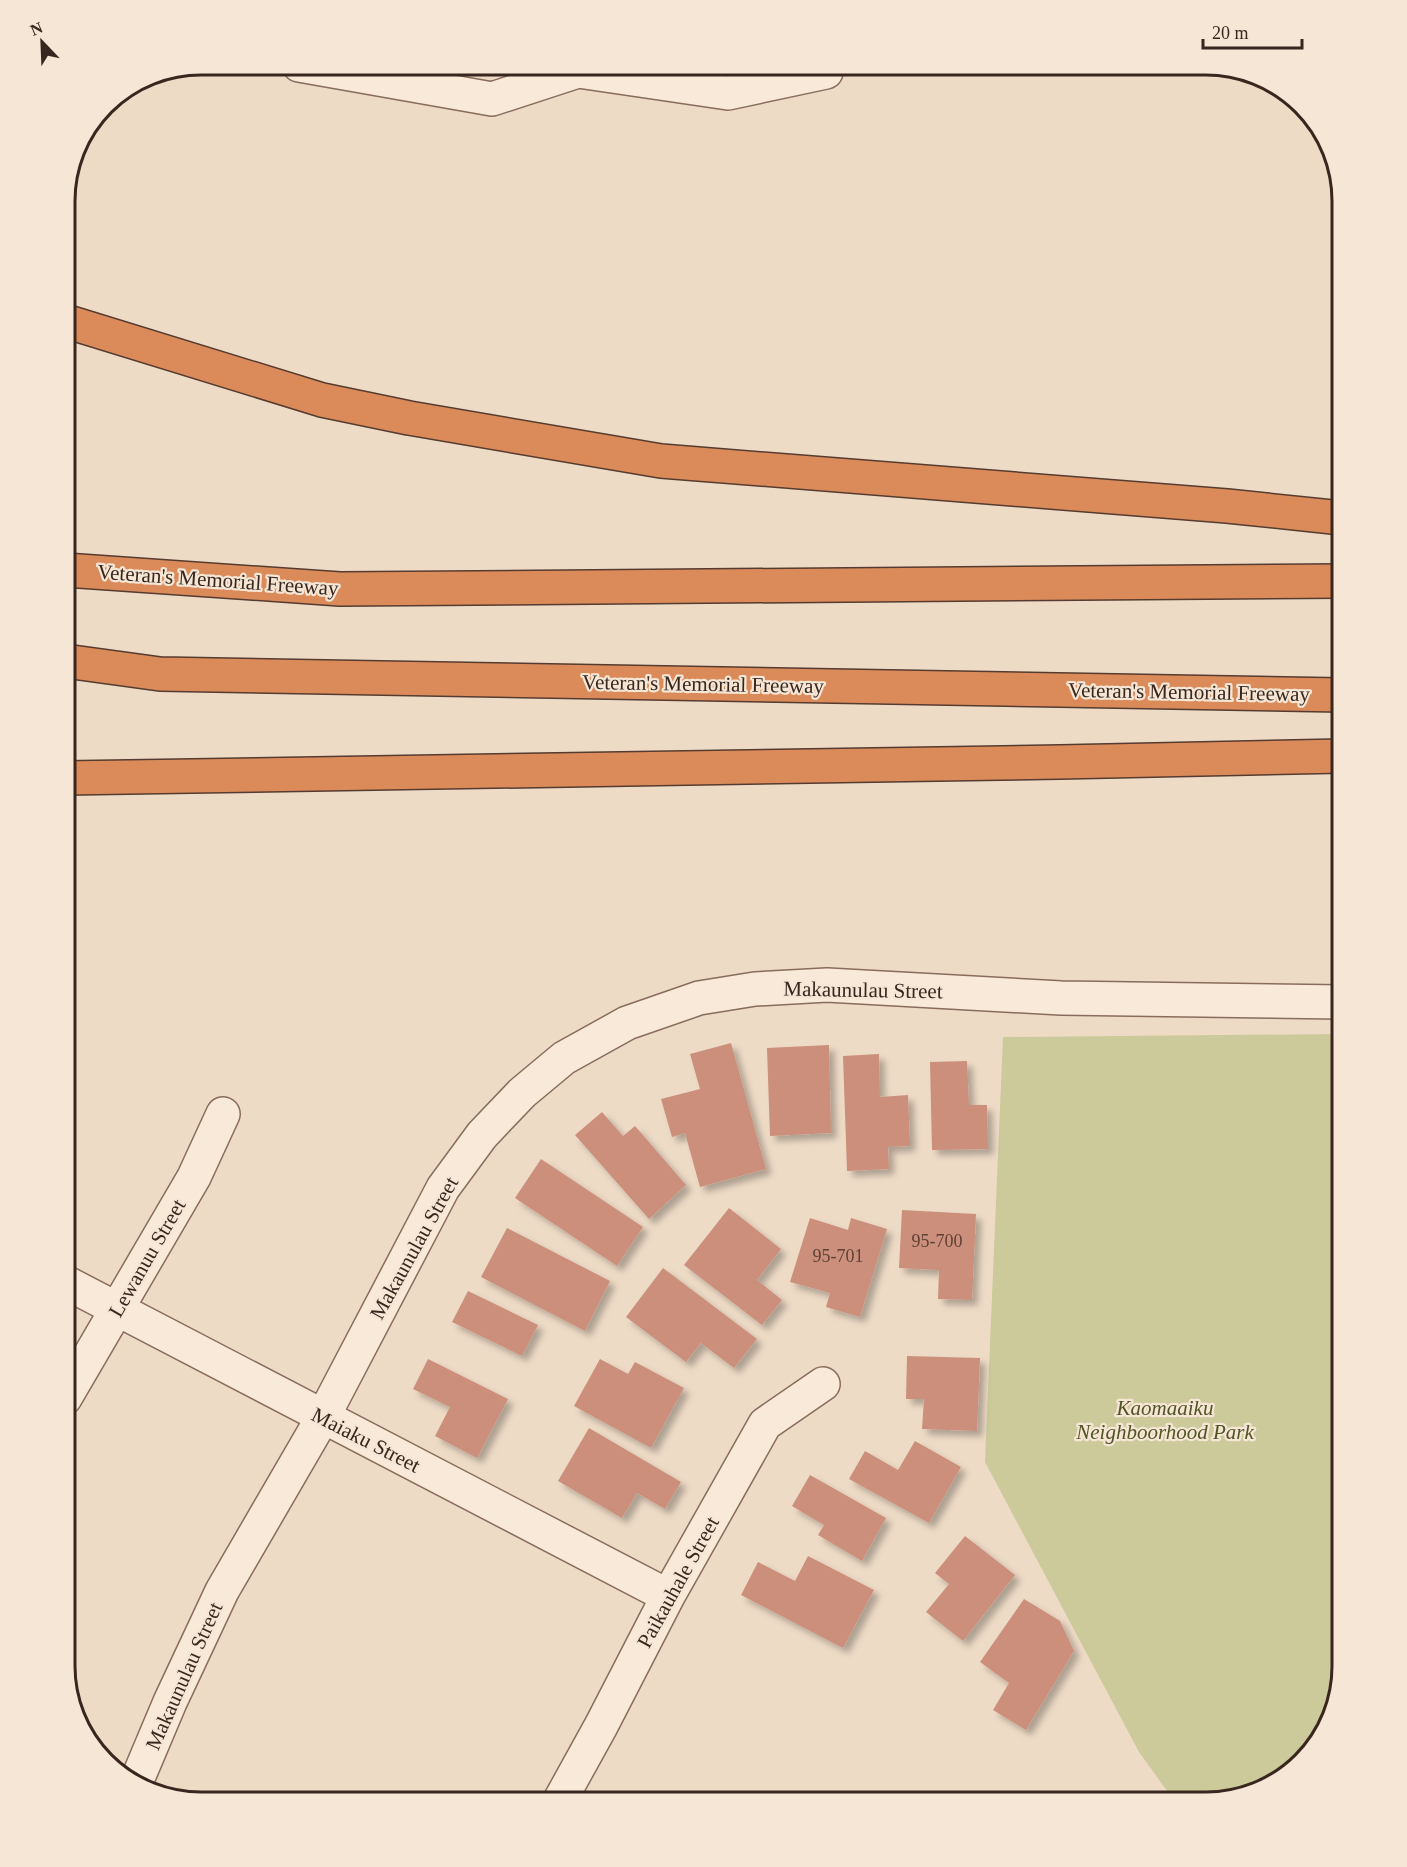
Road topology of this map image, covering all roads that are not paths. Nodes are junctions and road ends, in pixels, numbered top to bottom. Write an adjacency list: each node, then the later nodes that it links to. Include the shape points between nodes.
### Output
1 (360, 75): 2 (street, via 492,99)
2 (559, 75)
3 (621, 75): 4 (street, via 728,93)
4 (812, 75)
5 (75, 324): 6 (highway, via 322,400 661,461)
6 (1332, 517)
7 (75, 571): 8 (highway, Veteran's Memorial Freeway, via 340,590)
8 (1332, 580)
9 (75, 662): 11 (highway, Veteran's Memorial Freeway)
10 (75, 668): 11 (highway)
11 (160, 674): 12 (highway, Veteran's Memorial Freeway)
12 (1332, 695)
13 (1332, 756): 14 (highway)
14 (75, 778)
15 (1332, 1002): 21 (street, Makaunulau Street, via 1061,998 827,985 755,989 699,998 627,1023 564,1058 482,1135 443,1188)
16 (223, 1114): 18 (street, Lewanuu Street, via 194,1177)
17 (75, 1287): 18 (street, Maiaku Street)
18 (116, 1310): 19 (street, Lewanuu Street); 21 (street, Maiaku Street)
19 (75, 1379)
20 (823, 1384): 22 (street, Paikauhale Street, via 765,1424)
21 (323, 1417): 22 (street, Maiaku Street); 23 (street, Makaunulau Street, via 222,1591)
22 (668, 1596): 24 (street, Paikauhale Street)
23 (139, 1775)
24 (565, 1792)

